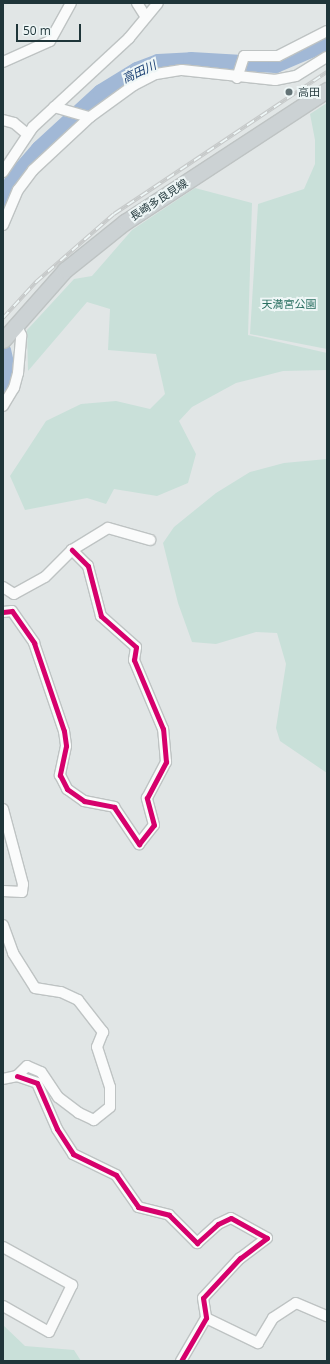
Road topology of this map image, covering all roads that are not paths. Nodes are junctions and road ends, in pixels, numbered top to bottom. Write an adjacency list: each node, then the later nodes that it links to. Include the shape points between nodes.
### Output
1 (71, 3): 7 (street, via 50,41)
2 (137, 3): 4 (street)
3 (158, 3): 4 (street)
4 (145, 16): 10 (street, via 129,38)
5 (325, 36): 8 (street, via 278,56 244,56)
6 (327, 56): 8 (street, via 296,76 275,80)
7 (3, 62)
8 (237, 78): 11 (street, via 207,70 156,74 109,100)
9 (327, 90): 16 (main road, 長崎多良見線, via 125,222 65,270)
10 (54, 107): 11 (street); 13 (street)
11 (90, 117): 15 (street, via 33,170 18,190)
12 (3, 120): 13 (street, via 14,123)
13 (28, 134): 14 (street)
14 (3, 172)
15 (3, 225)
16 (9, 332): 17 (street, via 21,335 18,373 14,388)
17 (3, 406)
18 (150, 540): 19 (street, via 108,528)
19 (72, 550): 20 (street, via 45,577 14,594); 21 (street, via 88,566 101,616 136,647 134,660 163,729 166,762 147,798 154,825 138,844 114,807 84,801 67,789 60,776 66,746 64,731 34,643 12,612)
20 (3, 587)
21 (3, 612)
22 (3, 809): 23 (street, via 23,884 22,892)
23 (3, 891)
24 (3, 925): 25 (street, via 13,953 35,988 61,992 78,1000 103,1032 97,1046 110,1088 110,1107 94,1120 78,1114 58,1097 41,1072 28,1066)
25 (17, 1076): 26 (street); 30 (street, via 37,1083 57,1129 73,1154 116,1175 138,1207 169,1215 197,1243 218,1224 232,1218 267,1238 240,1258 203,1298)
26 (3, 1079)
27 (3, 1247): 28 (street, via 72,1285 49,1332)
28 (3, 1306)
29 (327, 1316): 30 (street, via 296,1303 273,1318 258,1343)
30 (206, 1318): 31 (street)
31 (181, 1361)

